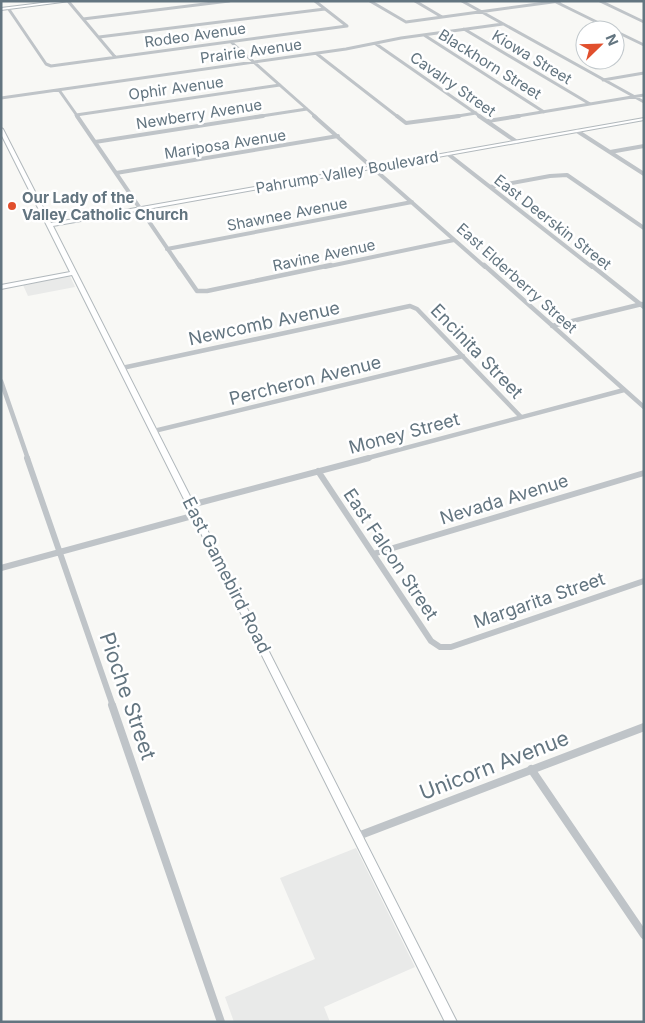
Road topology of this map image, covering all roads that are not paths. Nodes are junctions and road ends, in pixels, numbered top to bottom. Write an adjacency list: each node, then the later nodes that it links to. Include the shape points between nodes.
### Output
1 (69, 1): 10 (main road); 15 (street)
2 (230, 1): 15 (street)
3 (314, 1): 11 (street)
4 (370, 1): 14 (street, via 404,21)
5 (415, 1): 14 (street)
6 (462, 1): 13 (street)
7 (560, 1): 9 (street)
8 (600, 1): 17 (street)
9 (554, 2): 13 (street); 16 (street)
10 (8, 8): 12 (main road); 27 (street, Rodeo Avenue, via 49,66)
11 (325, 8): 22 (street); 23 (street, Rodeo Avenue, via 347,24)
12 (1, 9)
13 (481, 12): 14 (street); 18 (street)
14 (442, 17)
15 (83, 19): 22 (street)
16 (591, 20)
17 (644, 22)
18 (503, 24): 19 (street, Prairie Avenue); 30 (street)
19 (464, 30): 20 (street, Prairie Avenue); 37 (street, Kiowa Street)
20 (424, 35): 24 (street, Prairie Avenue); 39 (street, Blackhorn Street)
21 (625, 36): 25 (street)
22 (98, 38): 27 (street)
23 (231, 42): 27 (street, Rodeo Avenue); 28 (street, East Elderberry Street)
24 (376, 44): 26 (street, Prairie Avenue); 40 (street, Cavalry Street)
25 (644, 45)
26 (316, 54): 28 (street, Prairie Avenue); 40 (street, via 403,122)
27 (115, 57)
28 (254, 62): 31 (street, East Elderberry Street); 32 (street, Prairie Avenue)
29 (644, 73): 30 (street)
30 (603, 80): 34 (street)
31 (280, 84): 38 (street, East Elderberry Street); 41 (street, Ophir Avenue)
32 (60, 90): 35 (street, Prairie Avenue); 41 (street)
33 (644, 95): 34 (street)
34 (634, 97): 36 (street); 37 (street)
35 (1, 98)
36 (644, 102)
37 (590, 104): 39 (street)
38 (307, 109): 46 (street, East Elderberry Street); 47 (street, Newberry Avenue)
39 (544, 112): 43 (street)
40 (476, 113): 43 (street, Cavalry Street)
41 (76, 115): 47 (street)
42 (644, 119): 45 (main road, Pahrump Valley Boulevard)
43 (488, 122): 48 (street, Cavalry Street)
44 (1, 129): 58 (main road, East Gamebird Road)
45 (577, 131): 48 (main road, Pahrump Valley Boulevard); 50 (street)
46 (338, 136): 52 (street, East Elderberry Street); 53 (street, Mariposa Avenue)
47 (95, 142): 53 (street)
48 (517, 142): 51 (main road, Pahrump Valley Boulevard)
49 (644, 146): 50 (street)
50 (610, 152): 54 (street)
51 (448, 154): 52 (main road, Pahrump Valley Boulevard); 55 (street, East Deerskin Street)
52 (373, 168): 56 (street, East Elderberry Street); 57 (main road, Pahrump Valley Boulevard)
53 (116, 173): 57 (street)
54 (644, 174)
55 (490, 188): 59 (street, via 569,176); 64 (street, East Deerskin Street)
56 (412, 202): 60 (street, East Elderberry Street); 61 (street, Shawnee Avenue)
57 (140, 209): 58 (main road, Pahrump Valley Boulevard); 61 (street)
58 (50, 225): 62 (main road, East Gamebird Road)
59 (644, 228)
60 (454, 240): 61 (street, Ravine Avenue, via 198,291); 66 (street, East Elderberry Street)
61 (167, 249)
62 (74, 273): 63 (main road); 68 (main road, East Gamebird Road)
63 (1, 287)
64 (643, 305): 66 (street)
65 (412, 306): 67 (street, Encinita Street); 68 (street, Newcomb Avenue)
66 (552, 326): 70 (street, East Elderberry Street)
67 (463, 356): 72 (street, Encinita Street); 73 (street, Percheron Avenue)
68 (122, 368): 73 (main road, East Gamebird Road)
69 (1, 381): 78 (street, Pioche Street)
70 (624, 390): 71 (street, East Elderberry Street); 72 (street, Money Street)
71 (644, 407)
72 (521, 417): 74 (street, Money Street)
73 (154, 431): 76 (main road, East Gamebird Road)
74 (318, 471): 76 (street, Money Street); 79 (street, East Falcon Street)
75 (644, 473): 79 (street, Nevada Avenue)
76 (191, 505): 77 (main road, East Gamebird Road)
77 (196, 515): 78 (street); 85 (main road, East Gamebird Road)
78 (60, 552): 80 (street); 87 (street, Pioche Street)
79 (373, 554): 82 (street, East Falcon Street, via 431,641)
80 (1, 568)
81 (644, 581): 82 (street, Margarita Street)
82 (444, 648)
83 (644, 727): 84 (street, Unicorn Avenue)
84 (531, 770): 85 (street, Unicorn Avenue); 86 (street)
85 (358, 836): 88 (main road, East Gamebird Road)
86 (642, 929)
87 (221, 1022)
88 (451, 1022)

